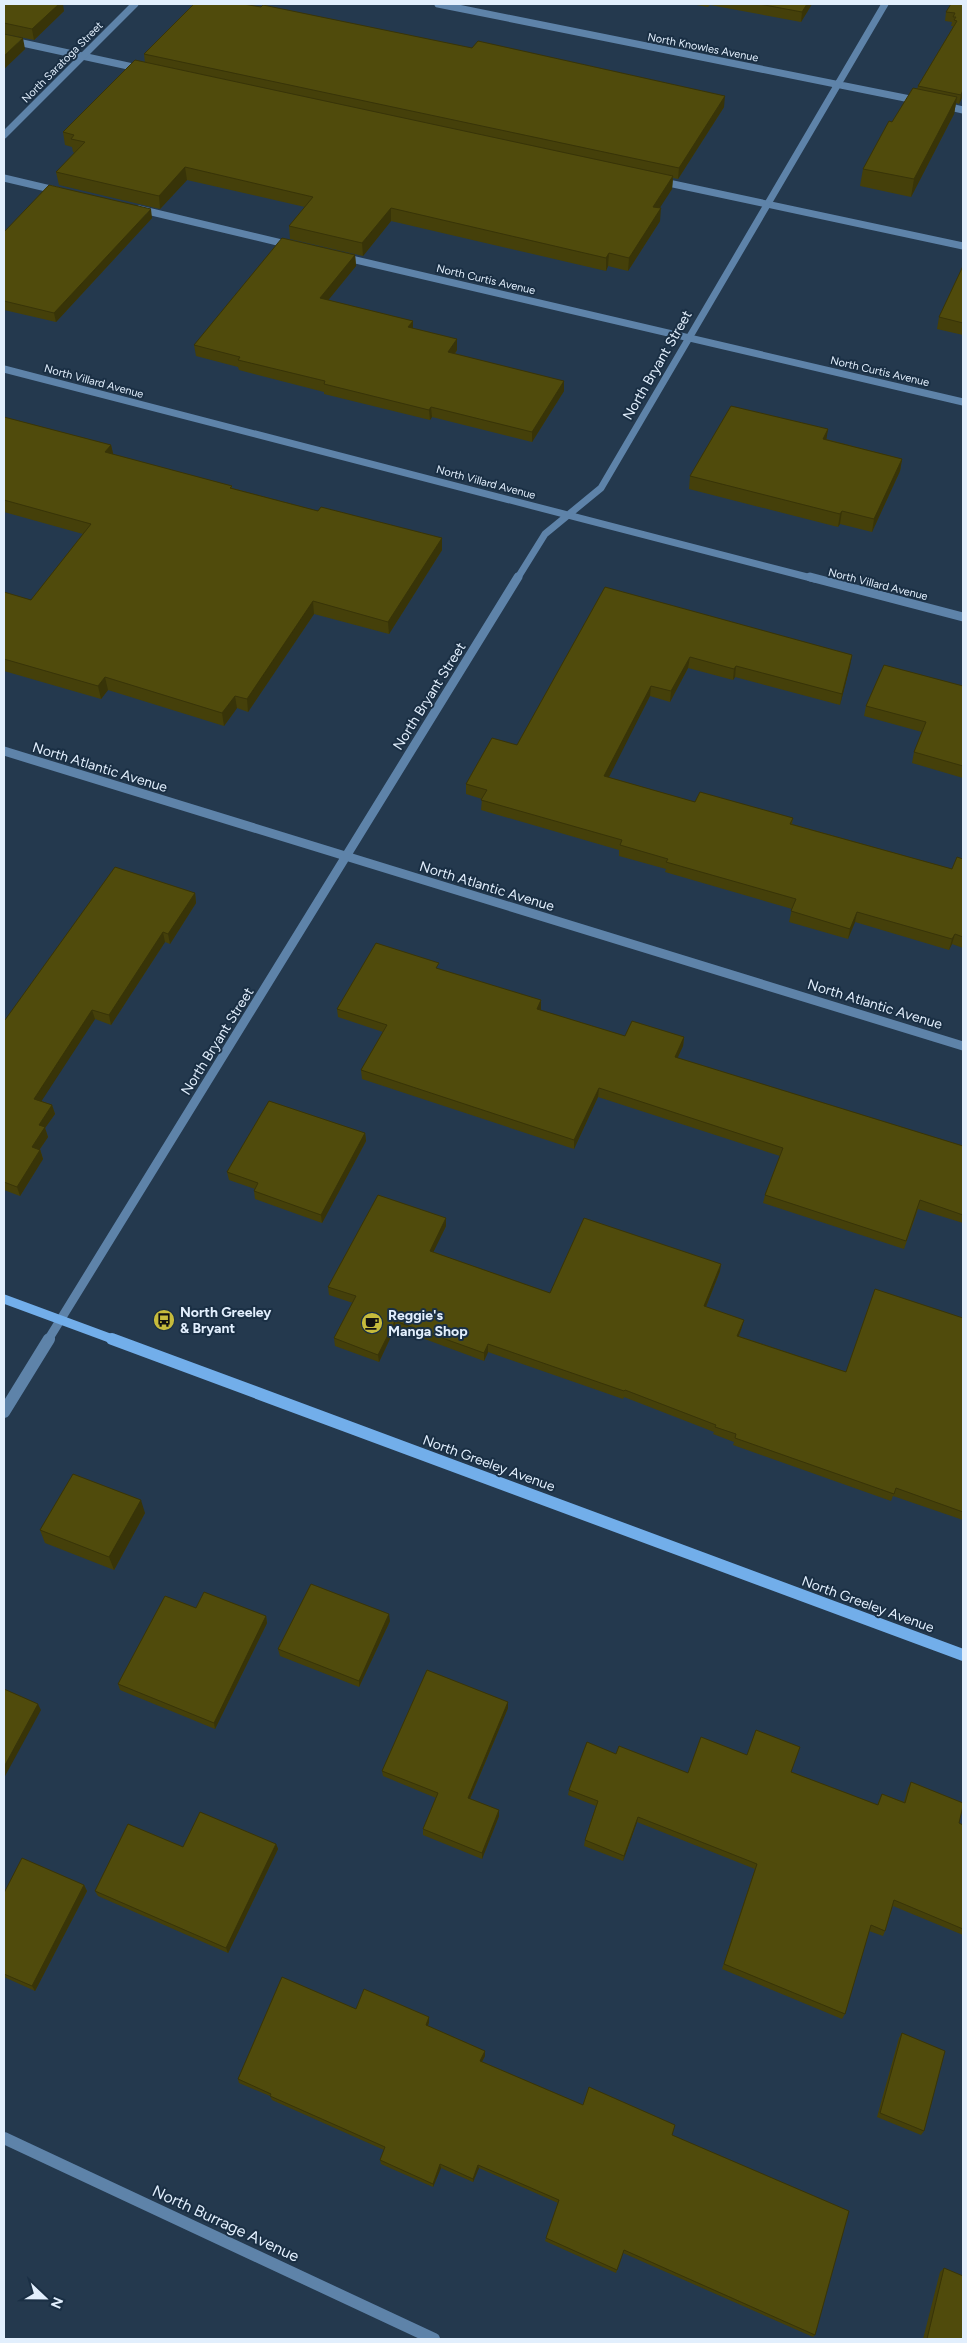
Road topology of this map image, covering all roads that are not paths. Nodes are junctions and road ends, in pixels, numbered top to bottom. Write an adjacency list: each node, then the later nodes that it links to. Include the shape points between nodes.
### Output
1 (135, 4): 5 (street, North Saratoga Street)
2 (438, 4): 7 (street, North Knowles Avenue)
3 (885, 4): 7 (street, North Bryant Street)
4 (4, 39): 5 (street)
5 (83, 56): 6 (street); 11 (street, North Saratoga Street)
6 (150, 71)
7 (838, 84): 8 (street, North Knowles Avenue); 15 (street, North Bryant Street)
8 (928, 103)
9 (937, 104): 10 (street)
10 (963, 110)
11 (4, 135)
12 (4, 178): 14 (street)
13 (652, 180): 15 (street)
14 (72, 194)
15 (768, 205): 18 (street); 20 (street, North Bryant Street)
16 (130, 207): 17 (street)
17 (294, 246)
18 (963, 246)
19 (333, 255): 20 (street, North Curtis Avenue)
20 (690, 338): 22 (street, North Curtis Avenue); 23 (street, North Bryant Street, via 601,488)
21 (4, 369): 23 (street, North Villard Avenue)
22 (963, 402)
23 (568, 515): 24 (street, North Villard Avenue); 26 (street, North Bryant Street, via 545,534)
24 (963, 617)
25 (4, 751): 26 (street, North Atlantic Avenue)
26 (347, 857): 27 (street, North Atlantic Avenue); 29 (street, North Bryant Street)
27 (963, 1046)
28 (4, 1299): 29 (street, North Greeley Avenue)
29 (61, 1319): 30 (street, North Bryant Street); 31 (street, North Greeley Avenue)
30 (4, 1412)
31 (963, 1655)
32 (4, 2138): 33 (street, North Burrage Avenue)
33 (434, 2339)

